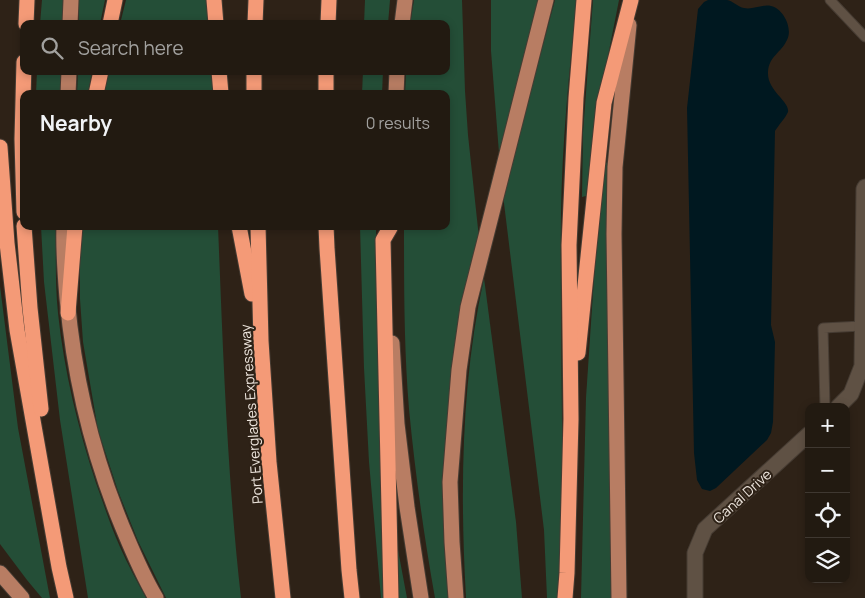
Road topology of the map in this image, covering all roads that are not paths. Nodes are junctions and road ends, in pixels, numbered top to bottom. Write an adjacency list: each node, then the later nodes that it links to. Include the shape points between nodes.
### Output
1 (27, 0): 12 (highway)
2 (71, 0): 13 (main road)
3 (115, 0): 14 (highway)
4 (214, 0): 15 (highway)
5 (256, 0): 16 (highway)
6 (328, 0): 17 (highway)
7 (405, 0): 18 (main road)
8 (546, 0): 62 (main road, via 471,298 459,370 450,482)
9 (584, 0): 51 (highway, via 569,245)
10 (631, 0): 51 (highway, via 604,103); 64 (main road, via 615,167)
11 (830, 0): 19 (lane)
12 (26, 20)
13 (70, 20)
14 (111, 20)
15 (216, 20)
16 (255, 20)
17 (328, 20)
18 (402, 20)
19 (865, 37)
20 (24, 75): 27 (highway)
21 (69, 75): 28 (main road)
22 (100, 75): 29 (highway)
23 (219, 75): 30 (highway)
24 (254, 75): 31 (highway)
25 (326, 75): 32 (highway)
26 (397, 75): 33 (main road)
27 (23, 90)
28 (68, 90)
29 (97, 90)
30 (221, 90)
31 (254, 90)
32 (326, 90)
33 (396, 90)
34 (0, 147): 53 (highway, via 17,330)
35 (865, 186): 44 (street)
36 (24, 230): 53 (highway)
37 (64, 230): 46 (main road)
38 (75, 230): 46 (highway)
39 (240, 230): 48 (highway)
40 (258, 230): 48 (highway, Port Everglades Expressway)
41 (326, 230): 59 (highway)
42 (388, 230): 60 (highway, via 383,240)
43 (390, 230): 61 (main road, via 390,312 397,424)
44 (864, 243): 45 (street)
45 (864, 293): 47 (street)
46 (68, 314): 57 (main road, via 74,362 95,452 111,500)
47 (862, 326): 49 (lane, via 823,328); 50 (street, via 862,366 851,394)
48 (261, 341): 58 (highway, Port Everglades Expressway)
49 (826, 403)
50 (842, 403)
51 (571, 419): 63 (highway)
52 (805, 438): 65 (street, Canal Drive, via 705,529 695,553)
53 (59, 567): 56 (highway)
54 (0, 573): 55 (main road)
55 (22, 598)
56 (66, 598)
57 (156, 598)
58 (283, 598)
59 (352, 598)
60 (391, 598)
61 (421, 598)
62 (456, 598)
63 (565, 598)
64 (620, 598)
65 (695, 598)

